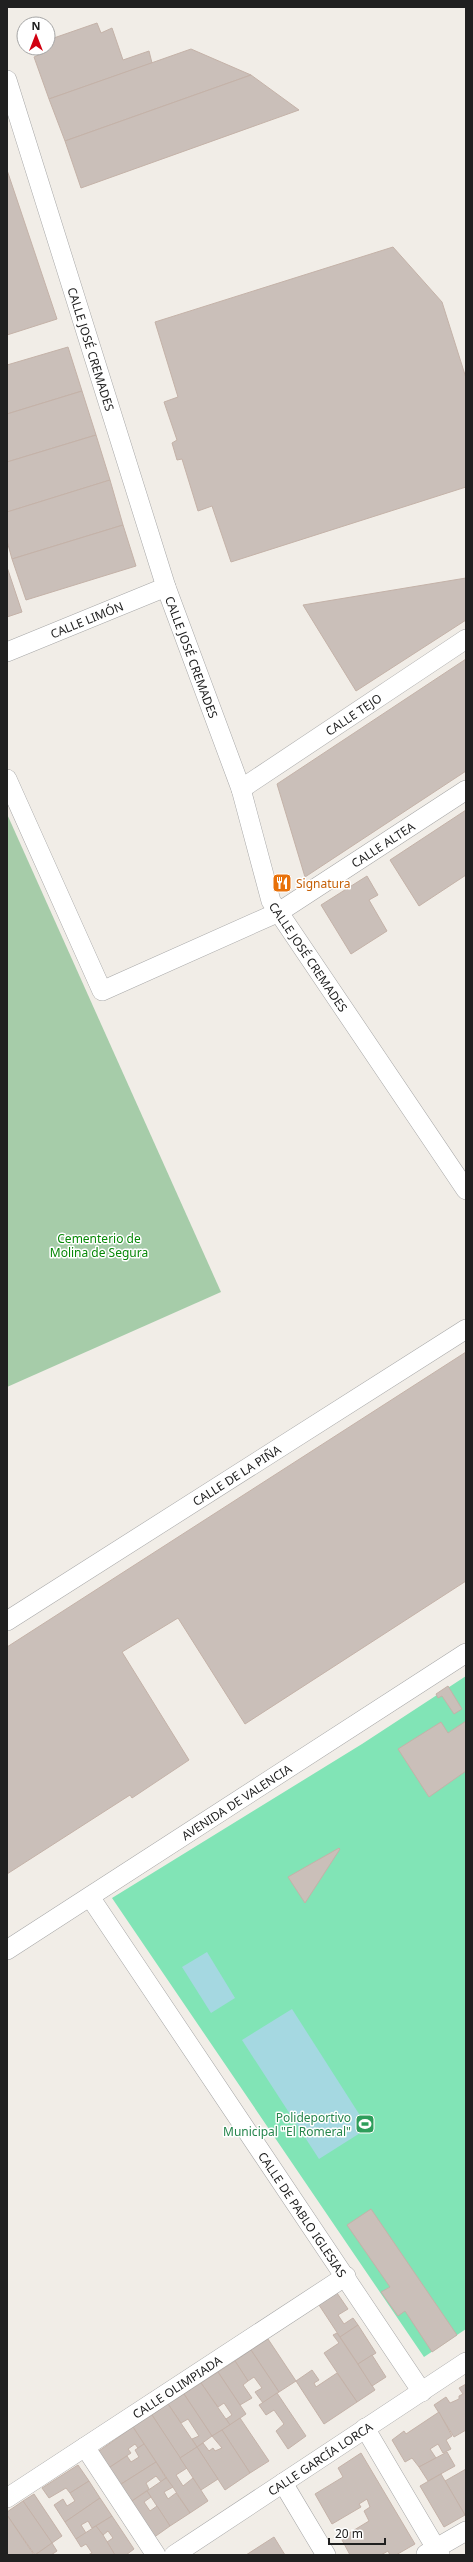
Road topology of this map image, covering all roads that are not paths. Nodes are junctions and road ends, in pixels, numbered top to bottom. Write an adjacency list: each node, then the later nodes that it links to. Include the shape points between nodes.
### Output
1 (7, 80): 2 (street, CALLE JOSÉ CREMADES)
2 (166, 587): 4 (street, CALLE LIMÓN); 6 (street, CALLE JOSÉ CREMADES)
3 (466, 639): 6 (street, CALLE TEJO)
4 (7, 652)
5 (7, 779): 8 (street, CALLE ALTEA, via 102,991)
6 (241, 789): 8 (street, CALLE JOSÉ CREMADES, via 271,901)
7 (466, 790): 8 (street, CALLE ALTEA)
8 (279, 912): 9 (street, CALLE JOSÉ CREMADES)
9 (466, 1190)
10 (466, 1329): 11 (street, CALLE DE LA PIÑA)
11 (7, 1621)
12 (466, 1653): 13 (street, AVENIDA DE VALENCIA)
13 (90, 1897): 14 (street, AVENIDA DE VALENCIA); 15 (street, CALLE DE PABLO IGLESIAS)
14 (7, 1950)
15 (346, 2276): 17 (street, CALLE DE PABLO IGLESIAS); 19 (street, CALLE OLIMPIADA)
16 (466, 2362): 17 (street, CALLE GARCÍA LORCA)
17 (422, 2392): 18 (street, CALLE GARCÍA LORCA)
18 (365, 2428): 20 (street, CALLE GARCÍA LORCA); 23 (street)
19 (85, 2447): 21 (street, CALLE OLIMPIADA); 24 (street)
20 (283, 2483): 25 (street, CALLE GARCÍA LORCA); 26 (street)
21 (7, 2498)
22 (466, 2531): 23 (street)
23 (434, 2553)
24 (156, 2555)
25 (174, 2555)
26 (326, 2555)

